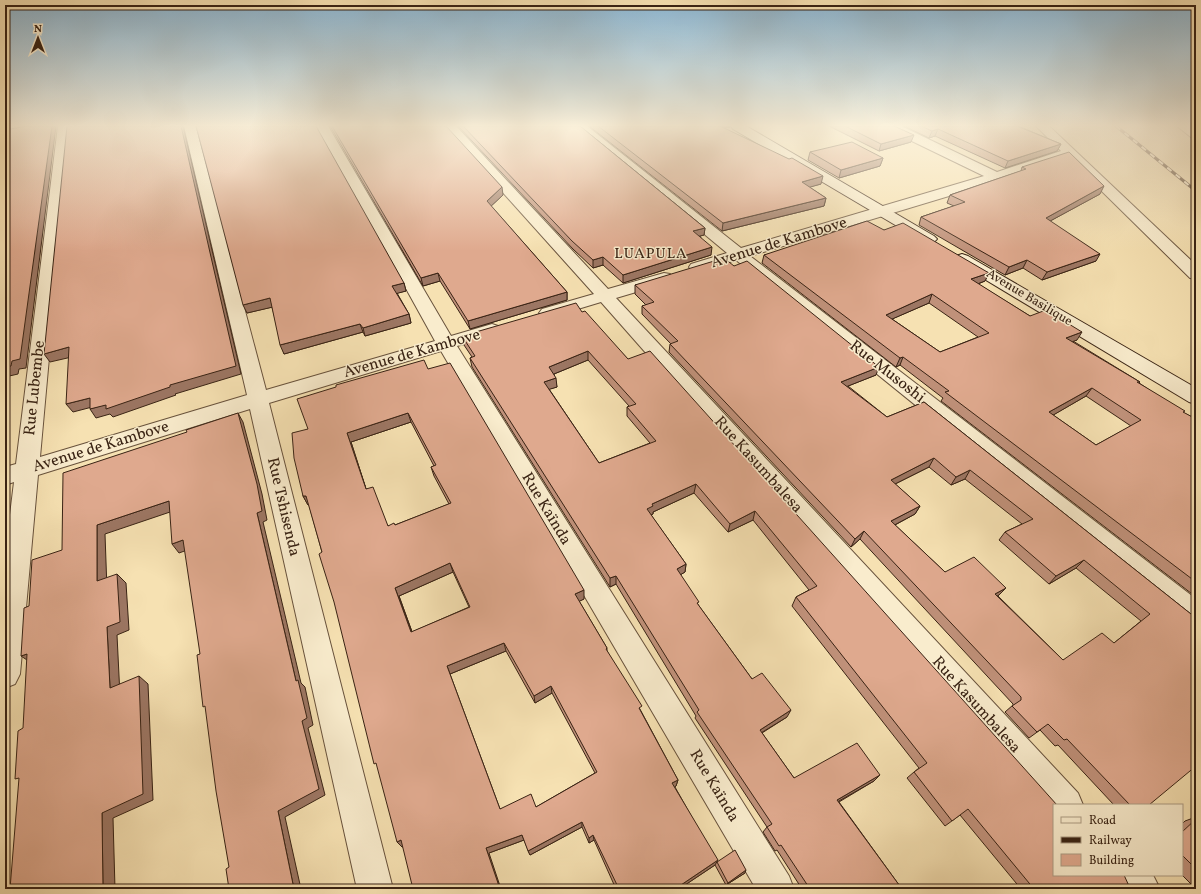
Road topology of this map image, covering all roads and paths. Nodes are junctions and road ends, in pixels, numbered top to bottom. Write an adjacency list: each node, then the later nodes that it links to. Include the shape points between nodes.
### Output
1 (59, 168): 20 (street, Rue Lubembe)
2 (200, 168): 19 (street, Rue Tshisenda)
3 (346, 168): 17 (street, Rue Kaïnda)
4 (488, 168): 14 (street, Rue Kasumbalesa)
5 (631, 168): 12 (street, Rue Musoshi)
6 (808, 168): 11 (street, Avenue Basilique)
7 (978, 168): 10 (street)
8 (1024, 168): 10 (street, Avenue de Kambove)
9 (1086, 168): 13 (street)
10 (997, 177): 11 (street, Avenue de Kambove)
11 (884, 212): 12 (street, Avenue de Kambove); 18 (street, Avenue Basilique)
12 (738, 254): 14 (street, Avenue de Kambove); 22 (street, Rue Musoshi)
13 (1196, 274)
14 (606, 296): 15 (street, Avenue de Kambove); 24 (street, Rue Kasumbalesa)
15 (530, 319)
16 (507, 326): 17 (street, Avenue de Kambove)
17 (446, 344): 19 (street, Avenue de Kambove); 27 (street, Rue Kaïnda)
18 (1196, 397)
19 (258, 399): 20 (street, Avenue de Kambove); 26 (street, Rue Tshisenda)
20 (26, 470): 21 (street, Avenue de Kambove); 23 (street, Rue Lubembe)
21 (5, 476)
22 (1196, 615)
23 (5, 674)
24 (1065, 804)
25 (1130, 876): 28 (street)
26 (375, 889)
27 (776, 889)
28 (1142, 889)

